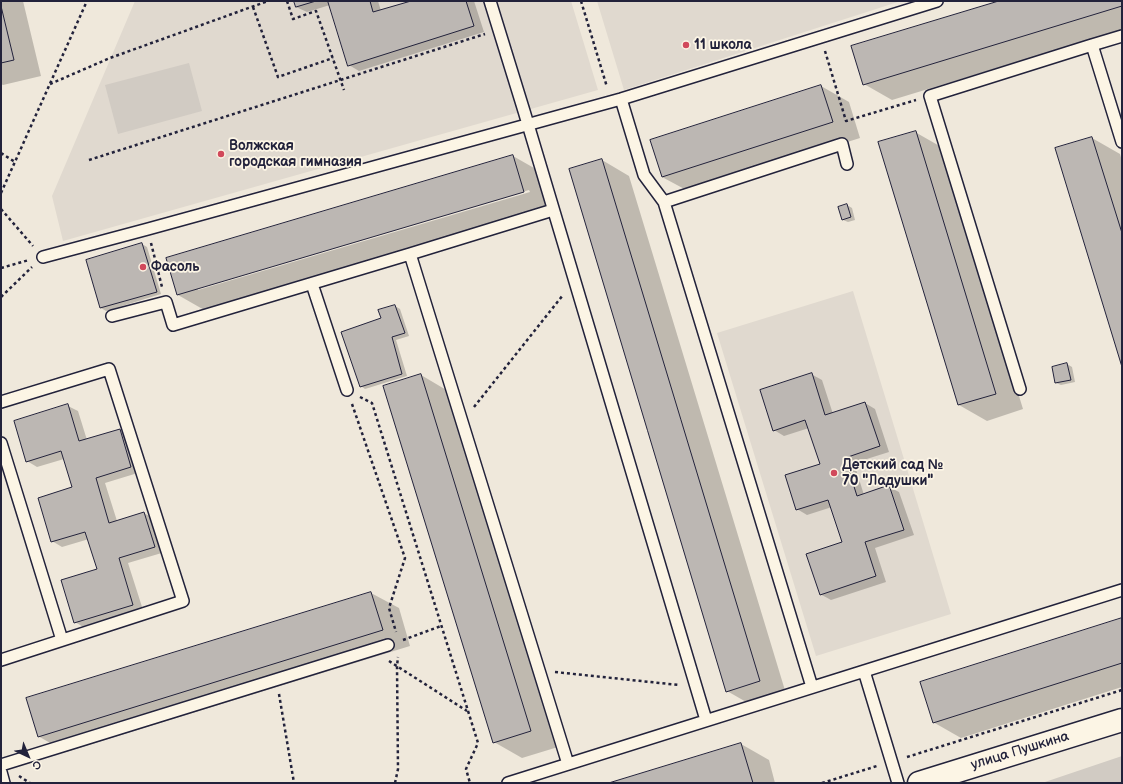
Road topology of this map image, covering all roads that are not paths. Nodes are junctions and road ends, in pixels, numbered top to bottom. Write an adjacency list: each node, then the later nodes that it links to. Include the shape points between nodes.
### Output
1 (490, 1): 6 (lane)
2 (936, 1): 5 (lane)
3 (1122, 36): 4 (lane)
4 (1092, 45): 7 (lane); 15 (lane, via 930,96)
5 (616, 100): 6 (lane); 9 (lane, via 644,175)
6 (528, 125): 10 (lane); 12 (lane)
7 (1122, 142)
8 (847, 164): 9 (lane, via 842,144)
9 (664, 202): 24 (lane)
10 (553, 210): 11 (lane); 25 (lane)
11 (410, 254): 13 (lane); 27 (lane)
12 (43, 257)
13 (312, 284): 14 (lane, via 173,325 166,302); 16 (lane)
14 (112, 316)
15 (1020, 388)
16 (347, 390)
17 (1, 402): 20 (lane, via 110,368 183,602)
18 (1, 443): 20 (lane)
19 (1122, 590): 23 (lane)
20 (62, 640): 22 (lane)
21 (388, 645): 28 (lane)
22 (1, 660)
23 (864, 671): 24 (lane); 32 (lane)
24 (812, 687): 25 (lane)
25 (706, 720): 27 (lane)
26 (1122, 720): 33 (street, улица Пушкина)
27 (568, 764): 31 (lane)
28 (1, 765)
29 (1, 772): 30 (lane)
30 (4, 783)
31 (508, 783)
32 (898, 783)
33 (919, 783)

